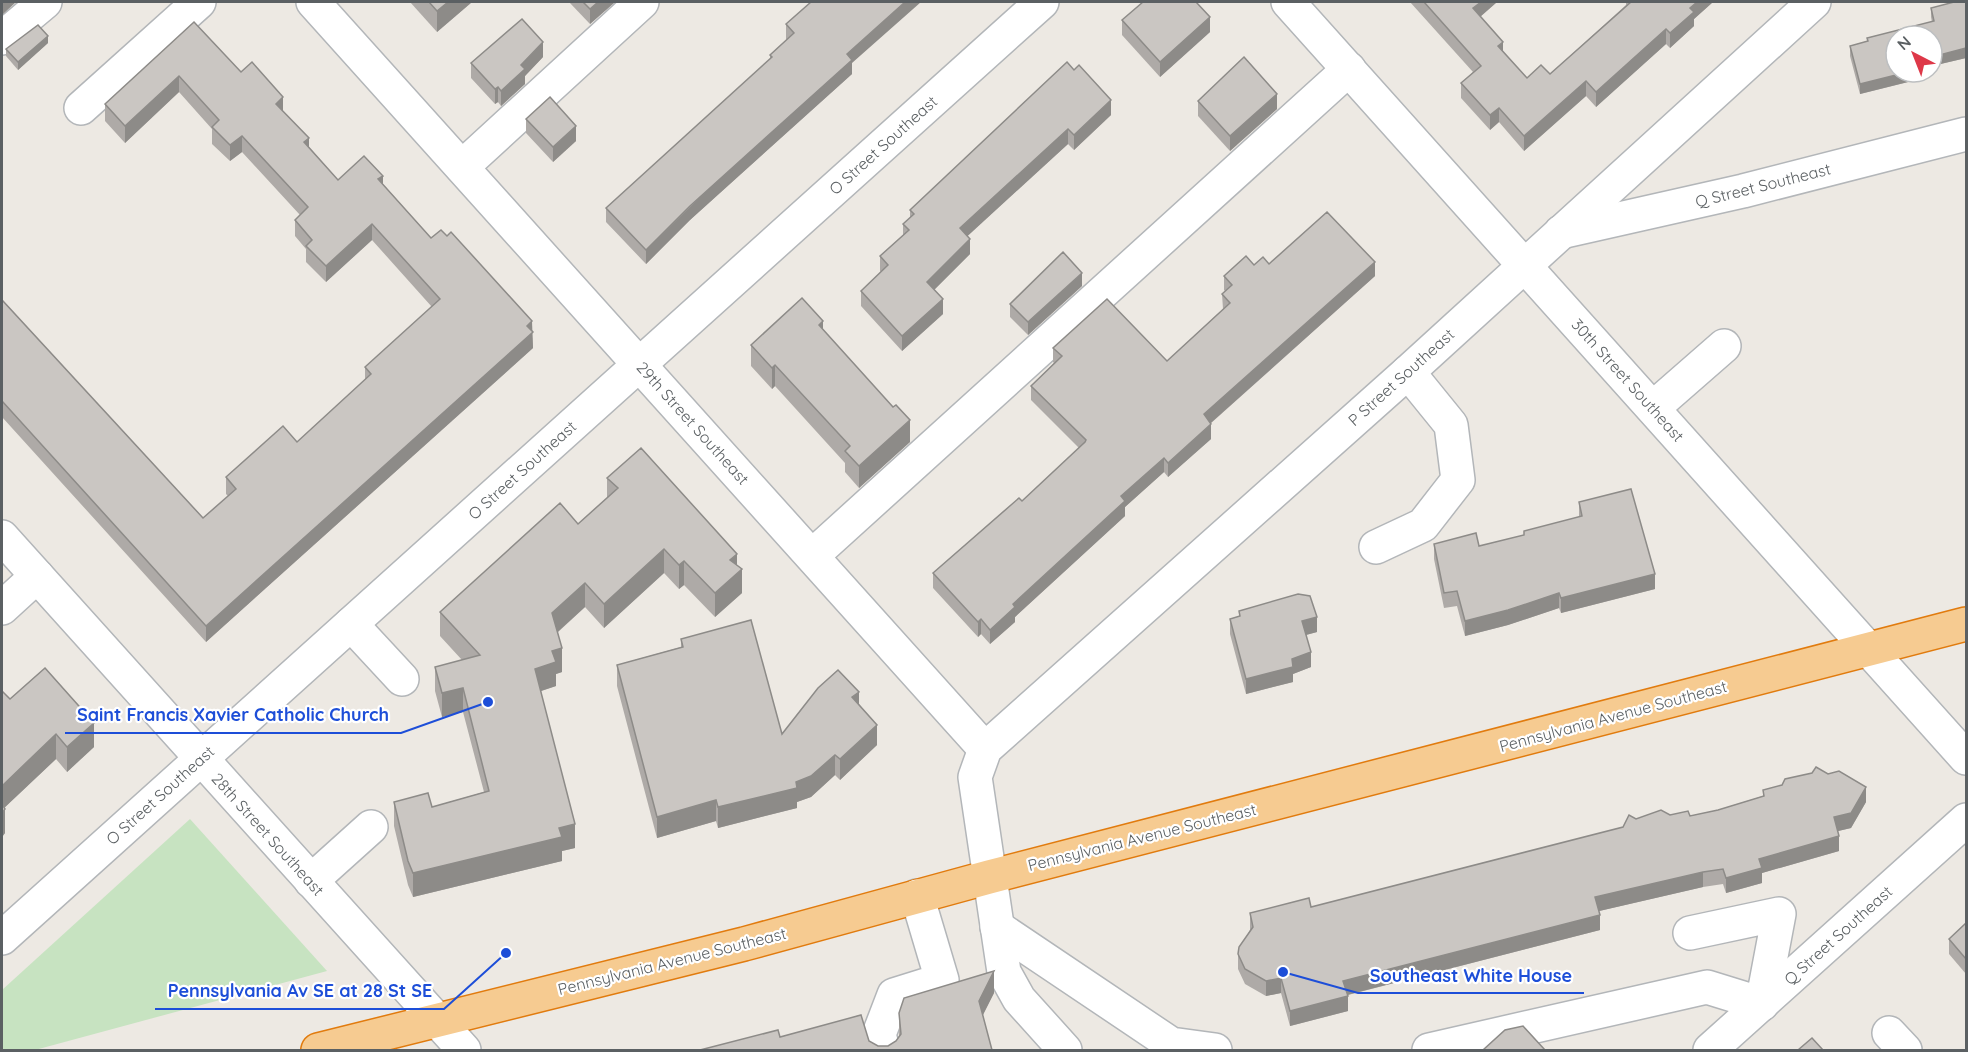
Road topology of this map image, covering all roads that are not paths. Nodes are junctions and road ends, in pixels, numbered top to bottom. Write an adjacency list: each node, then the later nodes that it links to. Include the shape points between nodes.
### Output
1 (45, 2): 8 (street)
2 (199, 2): 10 (street)
3 (313, 2): 12 (street, 29th Street Southeast)
4 (642, 2): 12 (street)
5 (1042, 2): 16 (street, O Street Southeast)
6 (1288, 2): 9 (street, 30th Street Southeast)
7 (1814, 2): 13 (street, P Street Southeast)
8 (2, 38)
9 (1349, 69): 14 (street, 30th Street Southeast); 21 (street)
10 (81, 108)
11 (1966, 134): 13 (street, Q Street Southeast, via 1743,191)
12 (462, 167): 16 (street, 29th Street Southeast)
13 (1560, 232): 14 (street, P Street Southeast)
14 (1524, 264): 17 (street, P Street Southeast); 18 (street, 30th Street Southeast)
15 (1724, 346): 18 (street)
16 (640, 364): 21 (street, 29th Street Southeast); 24 (street, O Street Southeast)
17 (1408, 372): 20 (street, via 1450,425 1458,480 1423,525); 28 (street, P Street Southeast)
18 (1653, 408): 26 (street, 30th Street Southeast)
19 (2, 537): 22 (street, 28th Street Southeast)
20 (1376, 547)
21 (812, 556): 28 (street, 29th Street Southeast)
22 (37, 576): 23 (street); 30 (street, 28th Street Southeast)
23 (2, 608)
24 (351, 624): 27 (street); 30 (street, O Street Southeast)
25 (1966, 624): 26 (highway, Pennsylvania Avenue Southeast)
26 (1868, 649): 29 (street, 30th Street Southeast); 33 (highway, Pennsylvania Avenue Southeast)
27 (402, 679)
28 (985, 749): 33 (street, via 975,777)
29 (1966, 758)
30 (200, 759): 34 (street, 28th Street Southeast); 38 (street, O Street Southeast)
31 (1966, 820): 39 (street, Q Street Southeast)
32 (371, 827): 34 (street)
33 (989, 877): 35 (highway, Pennsylvania Avenue Southeast); 36 (street)
34 (311, 881): 40 (street, 28th Street Southeast)
35 (917, 896): 40 (highway, Pennsylvania Avenue Southeast, via 744,944); 44 (street, via 942,980 894,996 879,1034)
36 (997, 927): 41 (street); 45 (street, via 1004,972 1019,999)
37 (1690, 933): 39 (street, via 1779,914)
38 (2, 938)
39 (1762, 1004): 47 (street, via 1707,987); 48 (street, Q Street Southeast)
40 (435, 1019): 42 (highway, Pennsylvania Avenue Southeast); 43 (street, 28th Street Southeast)
41 (1170, 1047): 46 (street)
42 (318, 1050)
43 (464, 1050)
44 (884, 1050)
45 (1065, 1050)
46 (1215, 1050)
47 (1429, 1050)
48 (1710, 1050)

